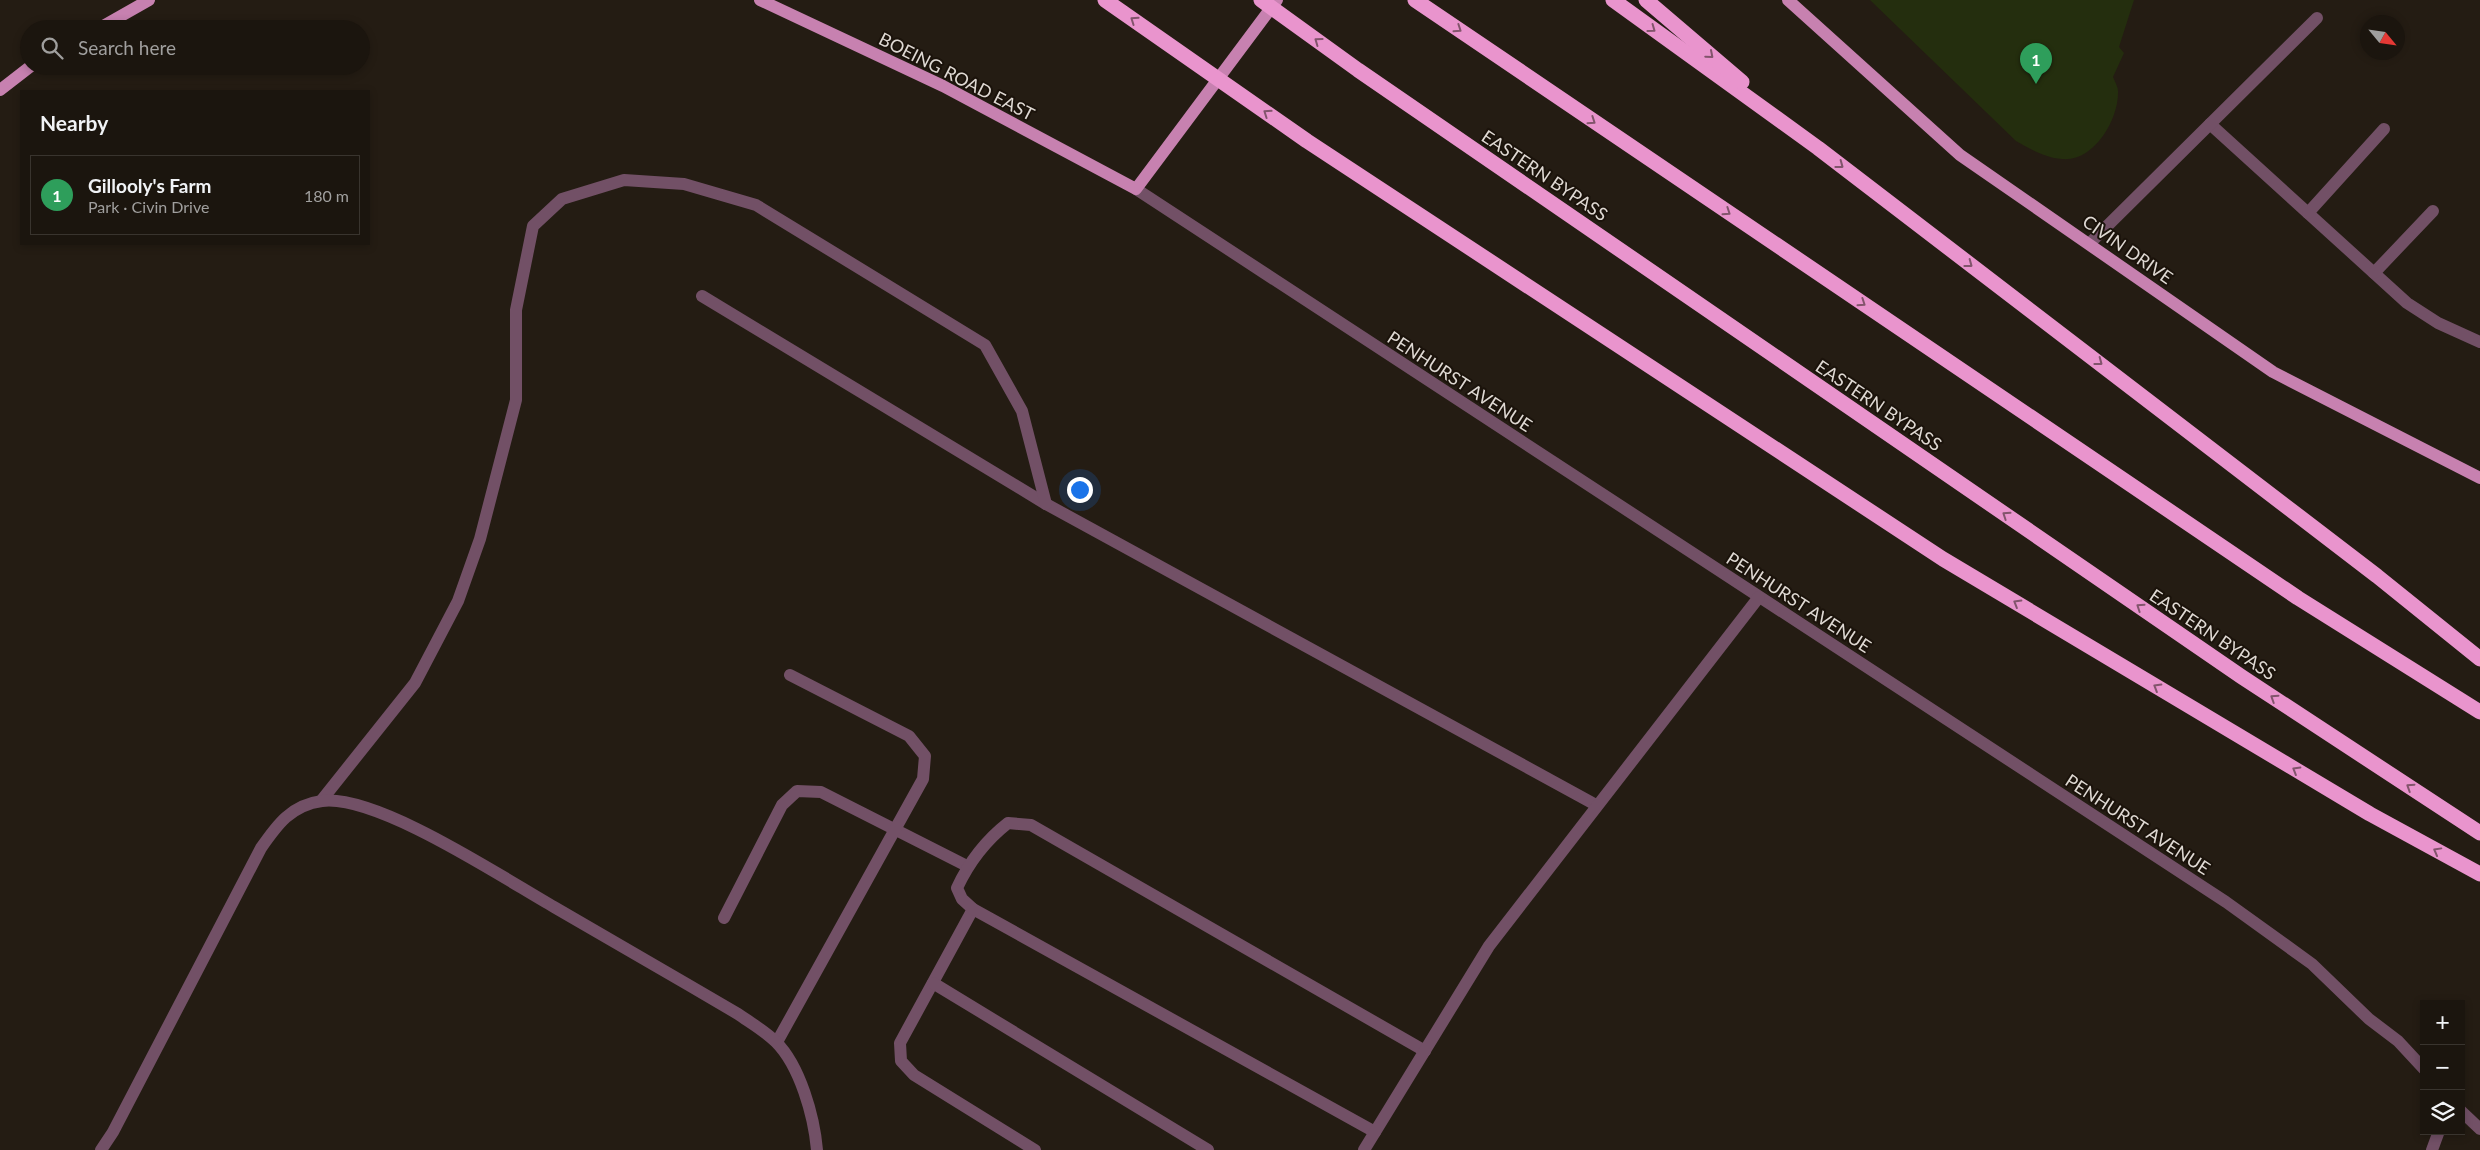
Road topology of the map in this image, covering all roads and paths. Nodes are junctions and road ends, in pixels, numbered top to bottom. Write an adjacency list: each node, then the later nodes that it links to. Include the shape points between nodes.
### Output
1 (149, 0): 11 (main road)
2 (760, 0): 17 (main road, BOEING ROAD EAST, via 943,86)
3 (1105, 0): 35 (highway, one-way to 3, via 2370,814 1944,559 1307,141)
4 (1261, 0): 33 (highway, EASTERN BYPASS, one-way to 4, via 2242,677 1358,70)
5 (1277, 0): 17 (main road)
6 (1613, 0): 16 (highway, one-way to 16)
7 (1646, 0): 16 (highway, one-way to 16)
8 (1788, 0): 20 (main road, CIVIN DRIVE, via 1960,155)
9 (1416, 1): 29 (highway, one-way to 29, via 2290,593)
10 (2317, 18): 14 (street)
11 (114, 20)
12 (20, 75): 13 (main road)
13 (0, 90)
14 (2210, 124): 19 (street); 20 (street)
15 (2384, 129): 19 (street)
16 (1818, 148): 27 (highway, one-way to 27, via 2369,570)
17 (1136, 190): 26 (street, PENHURST AVENUE)
18 (2433, 211): 21 (street)
19 (2308, 213): 21 (street)
20 (2090, 243): 24 (main road, CIVIN DRIVE, via 2273,372)
21 (2374, 273): 23 (street, via 2438,323)
22 (702, 296): 25 (street)
23 (2480, 342)
24 (2480, 478)
25 (1046, 504): 30 (street, via 1022,411 985,345 756,205 684,184 624,180 562,199 533,226 516,310 516,400 480,539 458,601 416,683); 31 (street)
26 (1759, 597): 31 (street); 41 (street, PENHURST AVENUE, via 2226,902 2312,964)
27 (2480, 659)
28 (790, 675): 32 (street, via 909,736 925,756 923,779)
29 (2480, 712)
30 (321, 801): 39 (street, via 358,805 424,832 738,1014); 46 (street, via 299,808 280,820 260,848)
31 (1596, 806): 40 (street, via 1489,946)
32 (897, 829): 34 (street); 37 (street, via 821,792 798,791 782,805); 39 (street)
33 (2480, 833)
34 (967, 866): 36 (street, via 957,888 962,900); 40 (street, via 1008,823 1031,825)
35 (2480, 874)
36 (973, 909): 38 (street); 44 (street)
37 (724, 918)
38 (933, 983): 48 (street, via 900,1043 901,1061 914,1075); 49 (street)
39 (777, 1042): 47 (street, via 800,1079)
40 (1424, 1051): 44 (street)
41 (2420, 1065)
42 (2465, 1115): 43 (street)
43 (2480, 1129)
44 (1375, 1132): 50 (street)
45 (2438, 1135): 51 (street)
46 (102, 1150)
47 (817, 1150)
48 (1035, 1150)
49 (1208, 1150)
50 (1364, 1150)
51 (2432, 1150)

